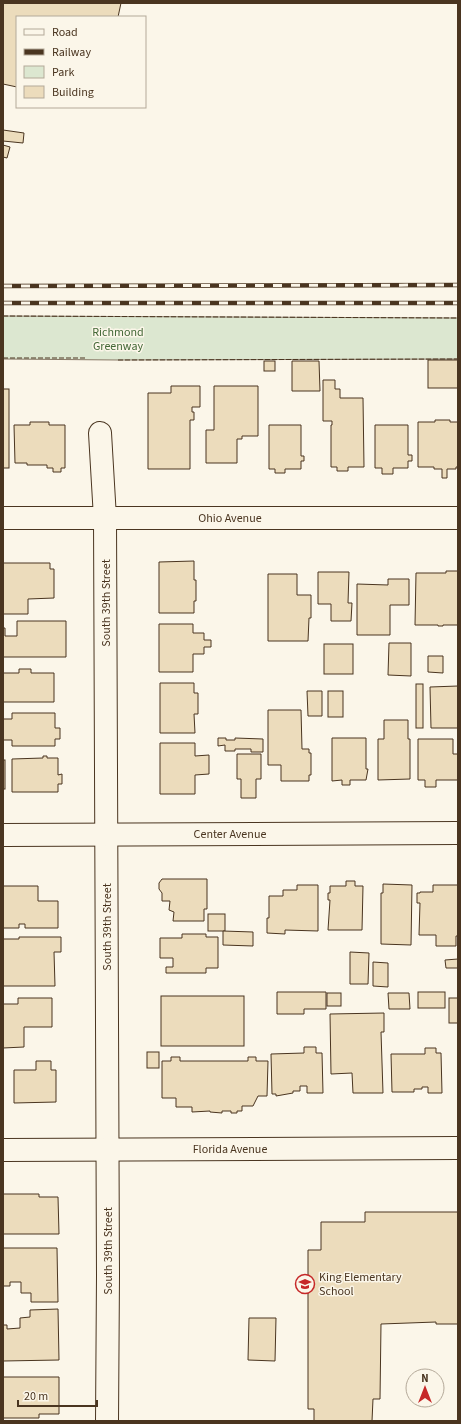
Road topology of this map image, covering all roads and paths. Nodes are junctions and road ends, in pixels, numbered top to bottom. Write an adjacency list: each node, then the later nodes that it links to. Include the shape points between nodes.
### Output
1 (100, 433): 3 (street, South 39th Street)
2 (3, 518): 3 (street, Ohio Avenue)
3 (105, 518): 4 (street, Ohio Avenue); 6 (street, South 39th Street)
4 (458, 518)
5 (458, 833): 6 (street, Center Avenue)
6 (106, 834): 7 (street, Center Avenue); 10 (street, South 39th Street)
7 (3, 835)
8 (458, 1148): 10 (street, Florida Avenue)
9 (3, 1150): 10 (street, Florida Avenue)
10 (108, 1150): 11 (street, South 39th Street)
11 (108, 1421)

